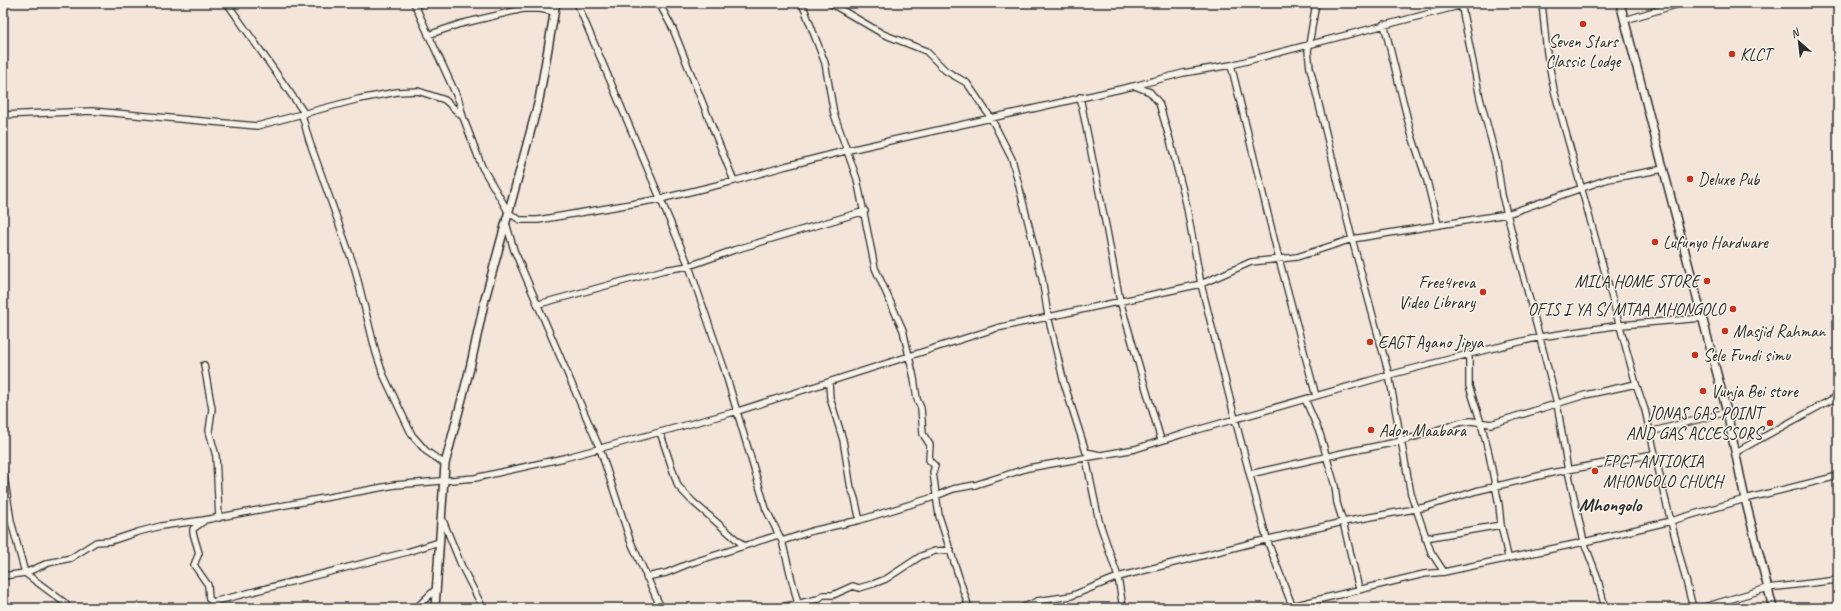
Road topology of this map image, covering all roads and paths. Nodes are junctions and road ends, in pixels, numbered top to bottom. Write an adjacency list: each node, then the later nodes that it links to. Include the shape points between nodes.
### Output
1 (227, 3): 23 (street)
2 (414, 3): 17 (street)
3 (556, 3): 14 (street)
4 (577, 3): 30 (street)
5 (659, 3): 28 (street, via 673,29)
6 (802, 3): 26 (street, via 825,63 834,114)
7 (830, 3): 25 (street, via 883,34 926,51 946,71 967,83)
8 (1316, 3): 18 (street)
9 (1470, 3): 13 (street)
10 (1542, 3): 29 (street, via 1547,53)
11 (1620, 3): 15 (street)
12 (1682, 3): 15 (street)
13 (1461, 4): 16 (street); 33 (street)
14 (555, 12): 17 (street, via 523,9 460,24); 32 (street, via 539,100)
15 (1625, 20): 27 (street)
16 (1384, 24): 18 (street); 35 (street, via 1411,133)
17 (428, 35): 24 (street, via 459,101)
18 (1310, 44): 19 (street); 36 (street, via 1310,68)
19 (1231, 65): 20 (street, via 1183,73); 37 (street)
20 (1134, 86): 21 (street); 39 (street, via 1150,92 1159,103 1186,203)
21 (1080, 98): 25 (street); 40 (street)
22 (3, 115): 23 (street, via 92,111 257,126)
23 (303, 115): 24 (street, via 360,99 418,91 445,100); 70 (street, via 309,140 355,269 383,374 412,435 426,451)
24 (463, 118): 32 (street, via 482,167)
25 (991, 118): 26 (street); 42 (street, via 1012,160 1042,278)
26 (849, 150): 28 (street); 31 (street)
27 (1664, 169): 29 (street, via 1608,179); 43 (street)
28 (734, 181): 30 (street)
29 (1581, 189): 33 (street); 44 (street)
30 (660, 199): 32 (street, via 538,220 520,220); 38 (street)
31 (865, 211): 38 (street); 47 (street, via 875,268 903,330)
32 (509, 213): 34 (street)
33 (1507, 214): 35 (street); 45 (street)
34 (506, 222): 41 (street, via 514,250); 70 (street)
35 (1438, 225): 36 (street)
36 (1352, 240): 37 (street, via 1318,252); 49 (street)
37 (1279, 259): 39 (street, via 1251,262); 52 (street)
38 (689, 266): 41 (street, via 664,270); 56 (street)
39 (1201, 284): 40 (street); 58 (street)
40 (1120, 301): 42 (street); 62 (street)
41 (539, 304): 64 (street)
42 (1048, 316): 47 (street, via 998,328); 67 (street, via 1064,383 1086,452)
43 (1702, 318): 44 (street); 57 (street)
44 (1620, 325): 45 (street); 51 (street)
45 (1540, 337): 46 (street); 55 (street)
46 (1470, 354): 49 (street); 59 (street, via 1469,386)
47 (910, 357): 50 (street); 77 (street, via 917,399 921,408 923,434 930,445 929,460 934,466 932,472)
48 (204, 365): 81 (street, via 212,409 209,431 216,456)
49 (1389, 374): 52 (street); 63 (street)
50 (829, 383): 56 (street); 83 (street, via 830,398)
51 (1636, 384): 55 (street); 61 (street)
52 (1316, 396): 54 (street)
53 (1838, 396): 65 (street)
54 (1305, 399): 58 (street); 68 (street, via 1320,434)
55 (1558, 403): 59 (street, via 1491,424); 72 (street)
56 (738, 411): 60 (street); 87 (street, via 766,509)
57 (1727, 412): 61 (street); 65 (street)
58 (1235, 419): 62 (street); 73 (street)
59 (1481, 423): 63 (street, via 1462,422); 76 (street)
60 (660, 432): 64 (street); 93 (street, via 678,486)
61 (1650, 432): 66 (street)
62 (1161, 440): 67 (street, via 1135,449)
63 (1402, 441): 68 (street); 79 (street, via 1411,494)
64 (600, 449): 75 (street, via 475,478); 99 (street, via 620,511)
65 (1736, 452): 78 (street)
66 (1654, 454): 72 (street); 84 (street)
67 (1104, 455): 69 (street)
68 (1326, 457): 73 (street); 85 (street)
69 (1086, 459): 77 (street, via 1028,468); 100 (street, via 1096,509)
70 (445, 464): 75 (street)
71 (3, 468): 97 (street, via 11,521)
72 (1568, 470): 76 (street); 92 (street)
73 (1250, 474): 89 (street)
74 (1838, 476): 78 (street)
75 (444, 481): 80 (street); 81 (street, via 395,485)
76 (1495, 487): 79 (street); 86 (street)
77 (937, 495): 83 (street); 94 (street, via 939,516)
78 (1745, 499): 84 (street); 102 (street)
79 (1417, 508): 85 (street); 88 (street)
80 (441, 516): 91 (street); 110 (street, via 462,567)
81 (219, 518): 82 (street)
82 (204, 520): 91 (street, via 193,529 199,553 194,565 208,585 209,599 213,602); 97 (street, via 161,526 111,541 96,542 71,558 48,563)
83 (860, 520): 90 (street)
84 (1671, 521): 92 (street); 118 (street)
85 (1343, 522): 89 (street); 104 (street)
86 (1501, 525): 88 (street); 95 (street)
87 (778, 535): 90 (street); 93 (street)
88 (1425, 538): 96 (street)
89 (1267, 540): 100 (street); 106 (street)
90 (782, 541): 105 (street)
91 (440, 542): 103 (street)
92 (1584, 542): 95 (street); 117 (street, via 1597,576)
93 (744, 546): 99 (street, via 666,573)
94 (951, 550): 105 (street, via 935,551 921,556 873,584 859,588 853,586); 113 (street)
95 (1508, 557): 96 (street)
96 (1444, 572): 104 (street)
97 (25, 573): 98 (street); 107 (street)
98 (3, 576)
99 (646, 577): 111 (street)
100 (1118, 577): 114 (street, via 1071,596 1037,601); 115 (street)
101 (1838, 580): 102 (street)
102 (1768, 588): 119 (street); 120 (street)
103 (436, 589): 108 (street); 109 (street)
104 (1359, 589): 106 (street)
105 (798, 605): 112 (street)
106 (1292, 607): 116 (street)
107 (68, 608)
108 (416, 608)
109 (435, 608)
110 (483, 608)
111 (660, 608)
112 (778, 608)
113 (969, 608)
114 (1022, 608)
115 (1123, 608)
116 (1284, 608)
117 (1605, 608)
118 (1693, 608)
119 (1701, 608)
120 (1773, 608)

